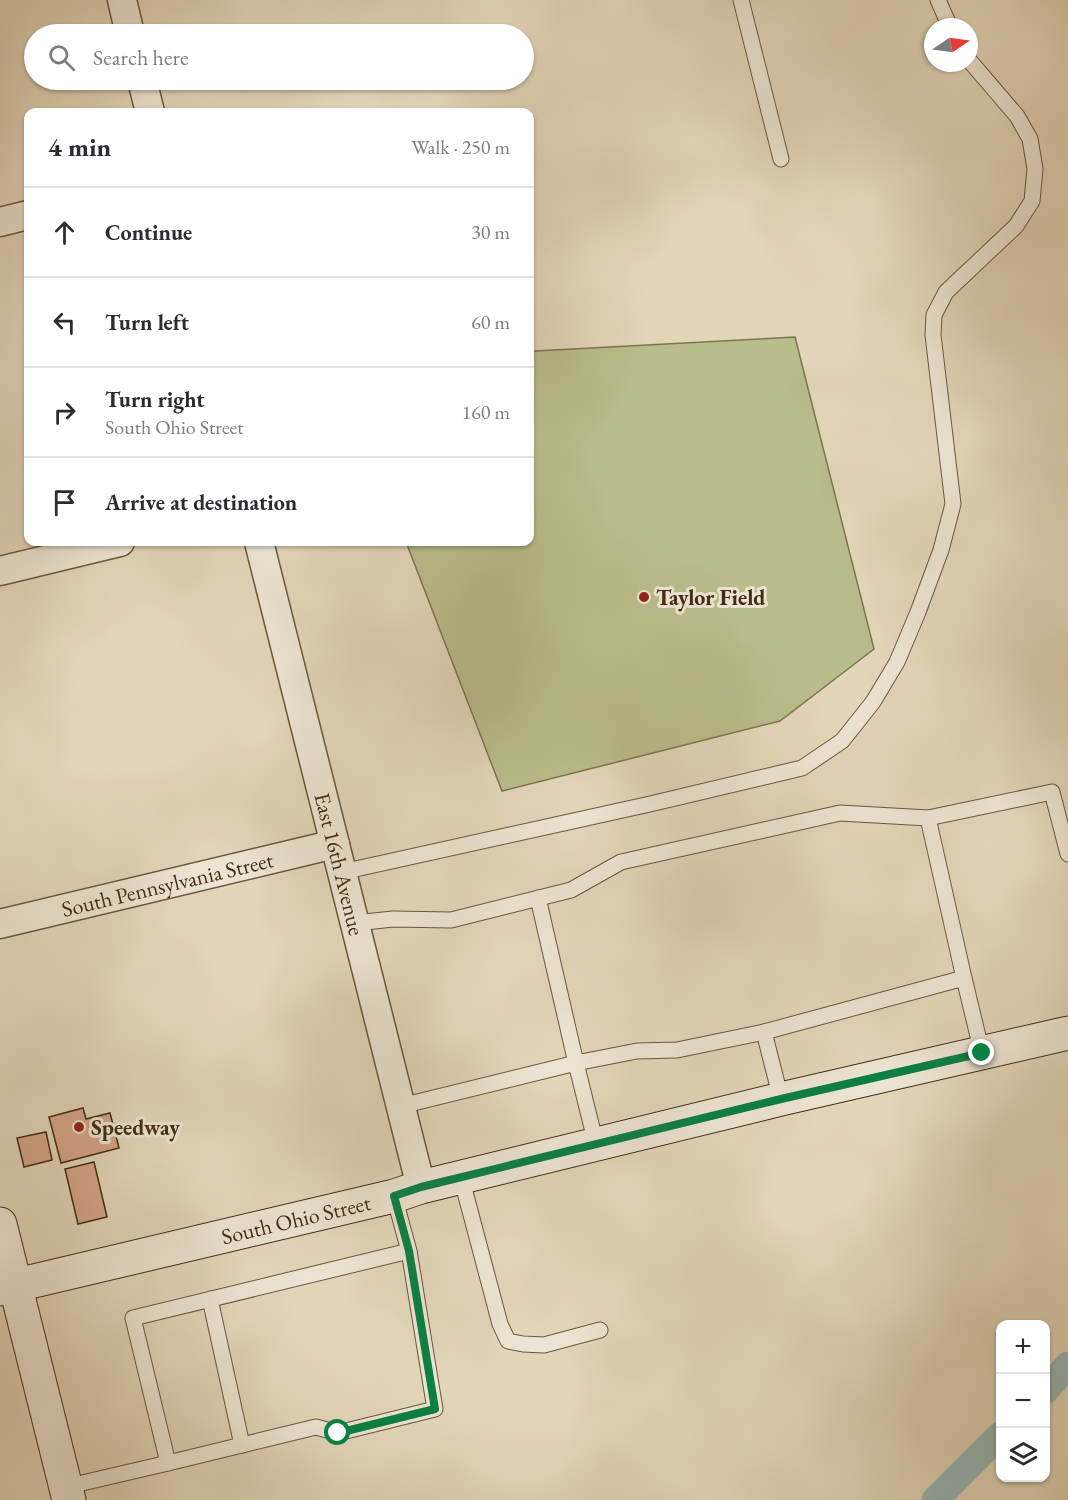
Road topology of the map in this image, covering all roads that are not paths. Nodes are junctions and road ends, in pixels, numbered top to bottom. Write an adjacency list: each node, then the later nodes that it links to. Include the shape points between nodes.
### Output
1 (122, 0): 5 (street)
2 (741, 0): 9 (lane)
3 (938, 0): 4 (lane)
4 (946, 18)
5 (128, 24)
6 (978, 70): 18 (lane, via 1017,116 1030,139 1035,169 1032,201 1016,226 946,292 934,315 953,504 918,612 897,662 873,702 842,741 802,768)
7 (144, 90): 8 (street)
8 (149, 108)
9 (781, 159)
10 (24, 216): 11 (street)
11 (0, 222)
12 (103, 546): 14 (street)
13 (260, 546): 16 (street, East 16th Avenue)
14 (0, 571)
15 (928, 818): 17 (lane, via 1052,792); 19 (lane, via 840,813 621,862 571,890); 22 (lane)
16 (335, 844): 18 (street, East 16th Avenue); 21 (street, South Pennsylvania Street)
17 (1068, 854)
18 (342, 872): 20 (street, East 16th Avenue)
19 (538, 898): 20 (lane, via 452,920); 26 (lane)
20 (355, 923): 28 (street, East 16th Avenue)
21 (0, 924)
22 (964, 978): 23 (lane); 25 (lane)
23 (764, 1032): 26 (lane, via 677,1050 637,1052); 27 (lane)
24 (1068, 1033): 25 (main road, South Ohio Street)
25 (982, 1053): 27 (main road, South Ohio Street)
26 (576, 1063): 28 (lane); 29 (lane)
27 (781, 1099): 29 (main road, South Ohio Street)
28 (401, 1106): 31 (street, East 16th Avenue)
29 (596, 1144): 30 (main road, South Ohio Street)
30 (461, 1177): 31 (main road, South Ohio Street); 36 (lane, via 500,1324 508,1341 544,1345)
31 (408, 1191): 33 (lane); 34 (main road, South Ohio Street)
32 (0, 1224): 34 (main road)
33 (409, 1251): 35 (lane); 37 (lane, via 435,1409 338,1433 316,1427)
34 (8, 1287): 39 (main road)
35 (210, 1299): 37 (lane); 38 (lane, via 134,1318)
36 (600, 1330)
37 (242, 1445): 38 (lane)
38 (168, 1463): 39 (lane)
39 (67, 1493)

